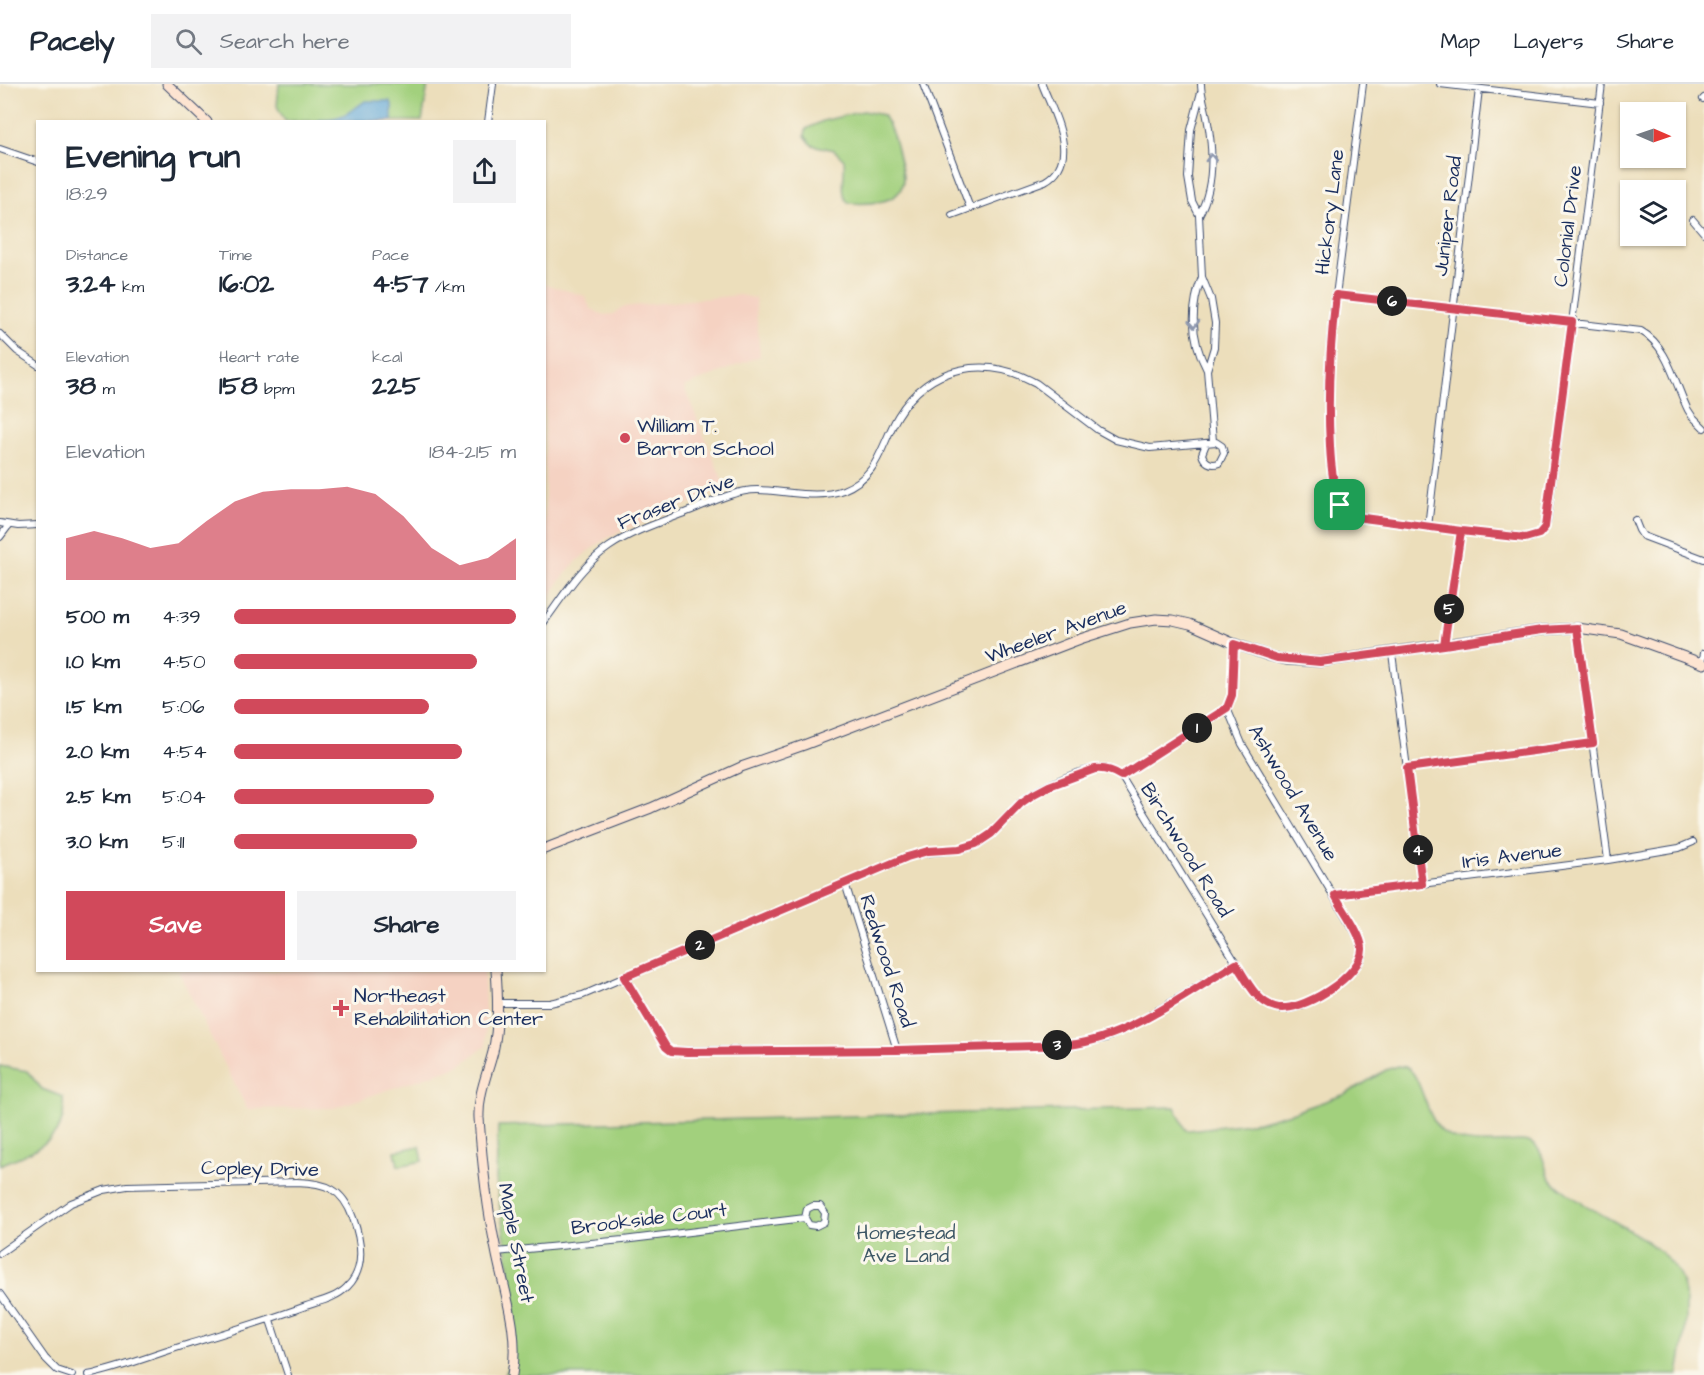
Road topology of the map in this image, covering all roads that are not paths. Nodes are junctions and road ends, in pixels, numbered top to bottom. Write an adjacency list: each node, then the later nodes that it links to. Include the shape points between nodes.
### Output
1 (167, 84): 11 (street)
2 (493, 84): 12 (street)
3 (923, 84): 15 (street)
4 (1042, 84): 15 (street, via 1062,138 1064,153 1060,167 1045,181)
5 (1363, 84): 21 (street, Hickory Lane)
6 (1440, 84): 9 (street)
7 (1602, 84): 10 (street, Colonial Drive)
8 (1201, 88): 17 (street, one-way to 8, via 1208,194 1211,162); 17 (street, via 1188,161 1190,193)
9 (1479, 89): 10 (street); 22 (street, Juniper Road)
10 (1600, 103): 23 (street, Colonial Drive)
11 (205, 120)
12 (488, 120)
13 (0, 149): 14 (street)
14 (36, 161)
15 (970, 208): 16 (street)
16 (951, 215)
17 (1199, 215): 20 (street)
18 (1693, 220): 19 (street)
19 (1704, 232)
20 (1202, 277): 26 (street, via 1215,323 1214,347); 26 (street, one-way to 26, via 1195,300 1194,324)
21 (1336, 295): 22 (street); 32 (street, Hickory Lane, via 1329,393 1331,465 1337,498 1344,510 1356,517)
22 (1454, 308): 23 (street); 32 (street, Juniper Road)
23 (1572, 322): 27 (street, via 1632,328 1649,335 1664,356 1692,416); 33 (street, Colonial Drive, via 1545,527 1539,534 1525,538)
24 (0, 334): 25 (street)
25 (36, 364)
26 (1207, 370): 36 (street, Fraser Drive, via 1209,443 1150,448 1127,444 1098,430 1026,377 975,367 934,379 909,401 876,464 857,482 824,494 755,490 738,493 640,531 616,542 596,558)
27 (1704, 428)
28 (1635, 520): 35 (street, via 1643,536)
29 (0, 523): 30 (street)
30 (9, 525): 31 (street); 34 (street)
31 (36, 525)
32 (1428, 526): 33 (street, Hickory Lane)
33 (1461, 531): 39 (street)
34 (0, 537)
35 (1704, 559)
36 (546, 619)
37 (1577, 628): 39 (street, Wheeler Avenue); 42 (street, Wheeler Avenue, via 1621,634); 44 (street)
38 (1234, 644): 40 (street, Wheeler Avenue, via 1303,662); 43 (street, via 1232,695); 48 (street, Wheeler Avenue, via 1173,620 1121,625 741,767 651,808)
39 (1444, 645): 40 (street, Wheeler Avenue)
40 (1392, 653): 45 (street)
41 (1704, 653): 42 (street)
42 (1703, 663)
43 (1227, 708): 46 (street, Birchwood Road); 52 (street, Ashwood Avenue, via 1242,744)
44 (1593, 743): 45 (street); 49 (street)
45 (1407, 768): 51 (street)
46 (1121, 776): 50 (street, via 1102,768 1080,773 1021,803 976,844 918,854); 53 (street, Birchwood Road)
47 (1693, 842): 49 (street, Iris Avenue)
48 (546, 848)
49 (1608, 860): 51 (street, Iris Avenue)
50 (845, 883): 55 (street); 58 (street, Redwood Road)
51 (1422, 884): 52 (street, Iris Avenue)
52 (1335, 895): 57 (street, Ashwood Avenue, via 1360,940 1361,957 1357,965 1321,995 1291,1008)
53 (1236, 964): 57 (street, Birchwood Road, via 1254,992); 58 (street, via 1137,1023 1093,1041)
54 (496, 972): 56 (street, Maple Street)
55 (624, 977): 56 (street, via 558,1002); 58 (street, via 671,1051)
56 (498, 1003): 60 (street, Maple Street, via 495,1041 480,1092 479,1118)
57 (1272, 1007)
58 (897, 1050)
59 (805, 1218): 60 (street, Brookside Court)
60 (496, 1252): 67 (street, Maple Street, via 514,1330)
61 (0, 1253): 63 (street, Copley Drive, via 71,1203 104,1190 157,1185 328,1185 344,1200 354,1221 360,1257 356,1274 347,1288 332,1298)
62 (0, 1294): 64 (street, via 45,1358 57,1370)
63 (270, 1320): 65 (street, Copley Drive); 66 (street)
64 (72, 1375)
65 (88, 1375)
66 (288, 1375)
67 (512, 1375)

